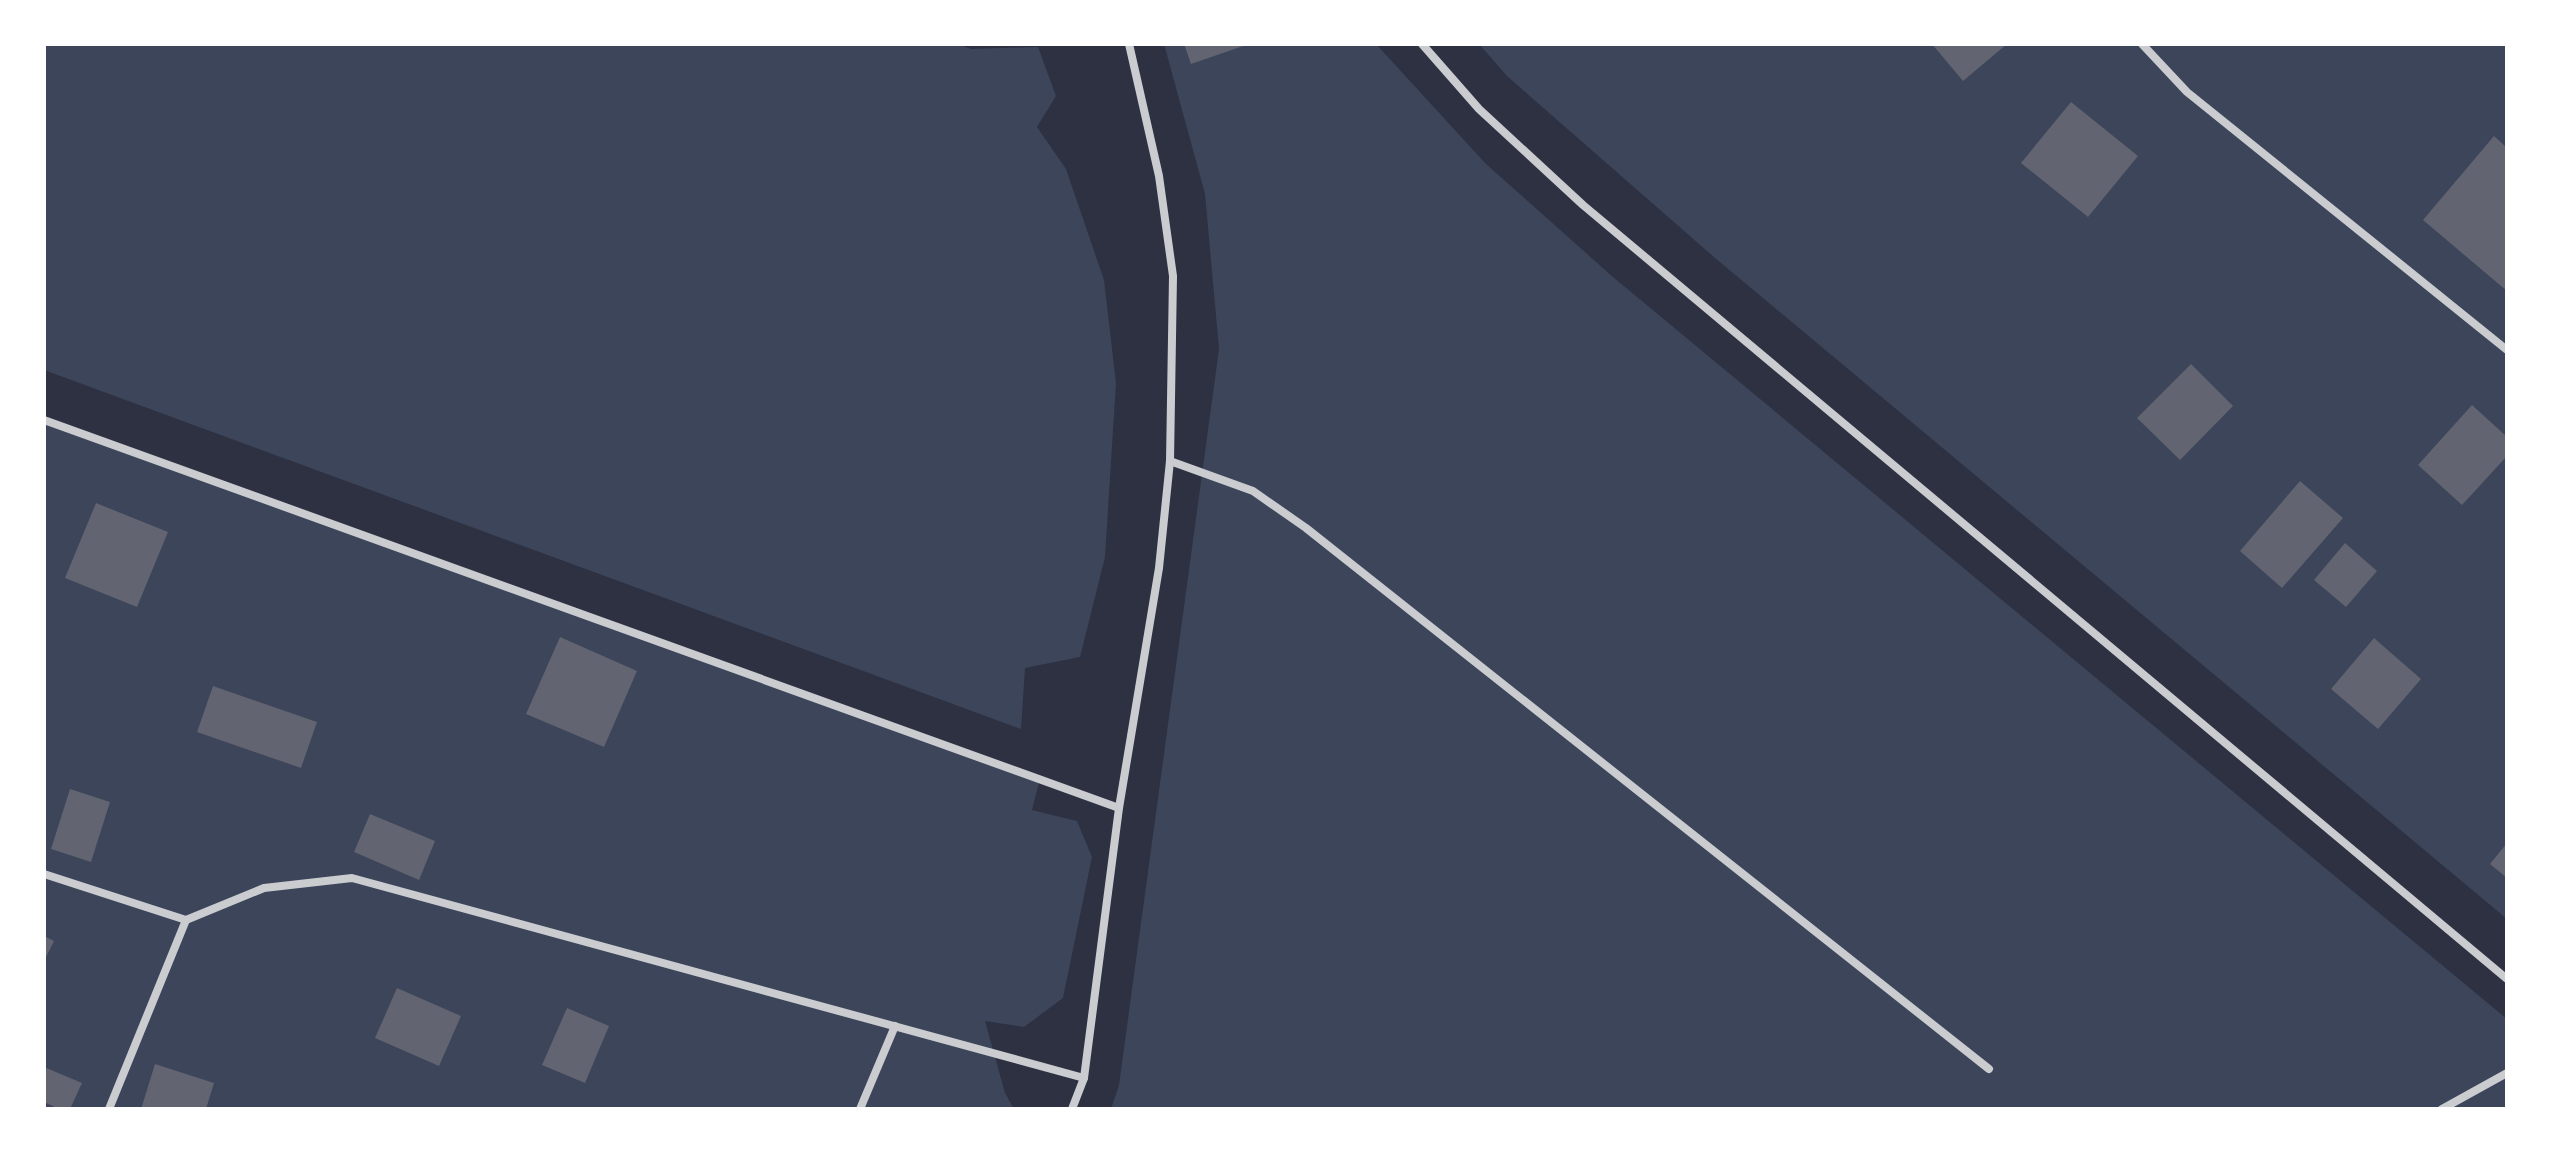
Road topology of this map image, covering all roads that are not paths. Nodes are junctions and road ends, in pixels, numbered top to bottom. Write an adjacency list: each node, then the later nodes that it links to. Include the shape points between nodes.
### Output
1 (1129, 44): 6 (street, via 1159,176 1173,276)
2 (1422, 44): 10 (street, via 1479,109 1583,205)
3 (2142, 44): 4 (street, via 2187,92)
4 (2507, 350)
5 (44, 420): 7 (street)
6 (1170, 461): 7 (street, via 1159,568); 12 (street, via 1253,491 1306,528)
7 (1119, 808): 14 (street)
8 (44, 874): 9 (street)
9 (186, 920): 11 (street, via 264,888 352,878); 15 (street)
10 (2507, 979)
11 (895, 1026): 14 (street); 16 (street)
12 (1989, 1069)
13 (2507, 1074): 18 (street)
14 (1084, 1078): 17 (street)
15 (109, 1109)
16 (860, 1109)
17 (1072, 1109)
18 (2442, 1109)

